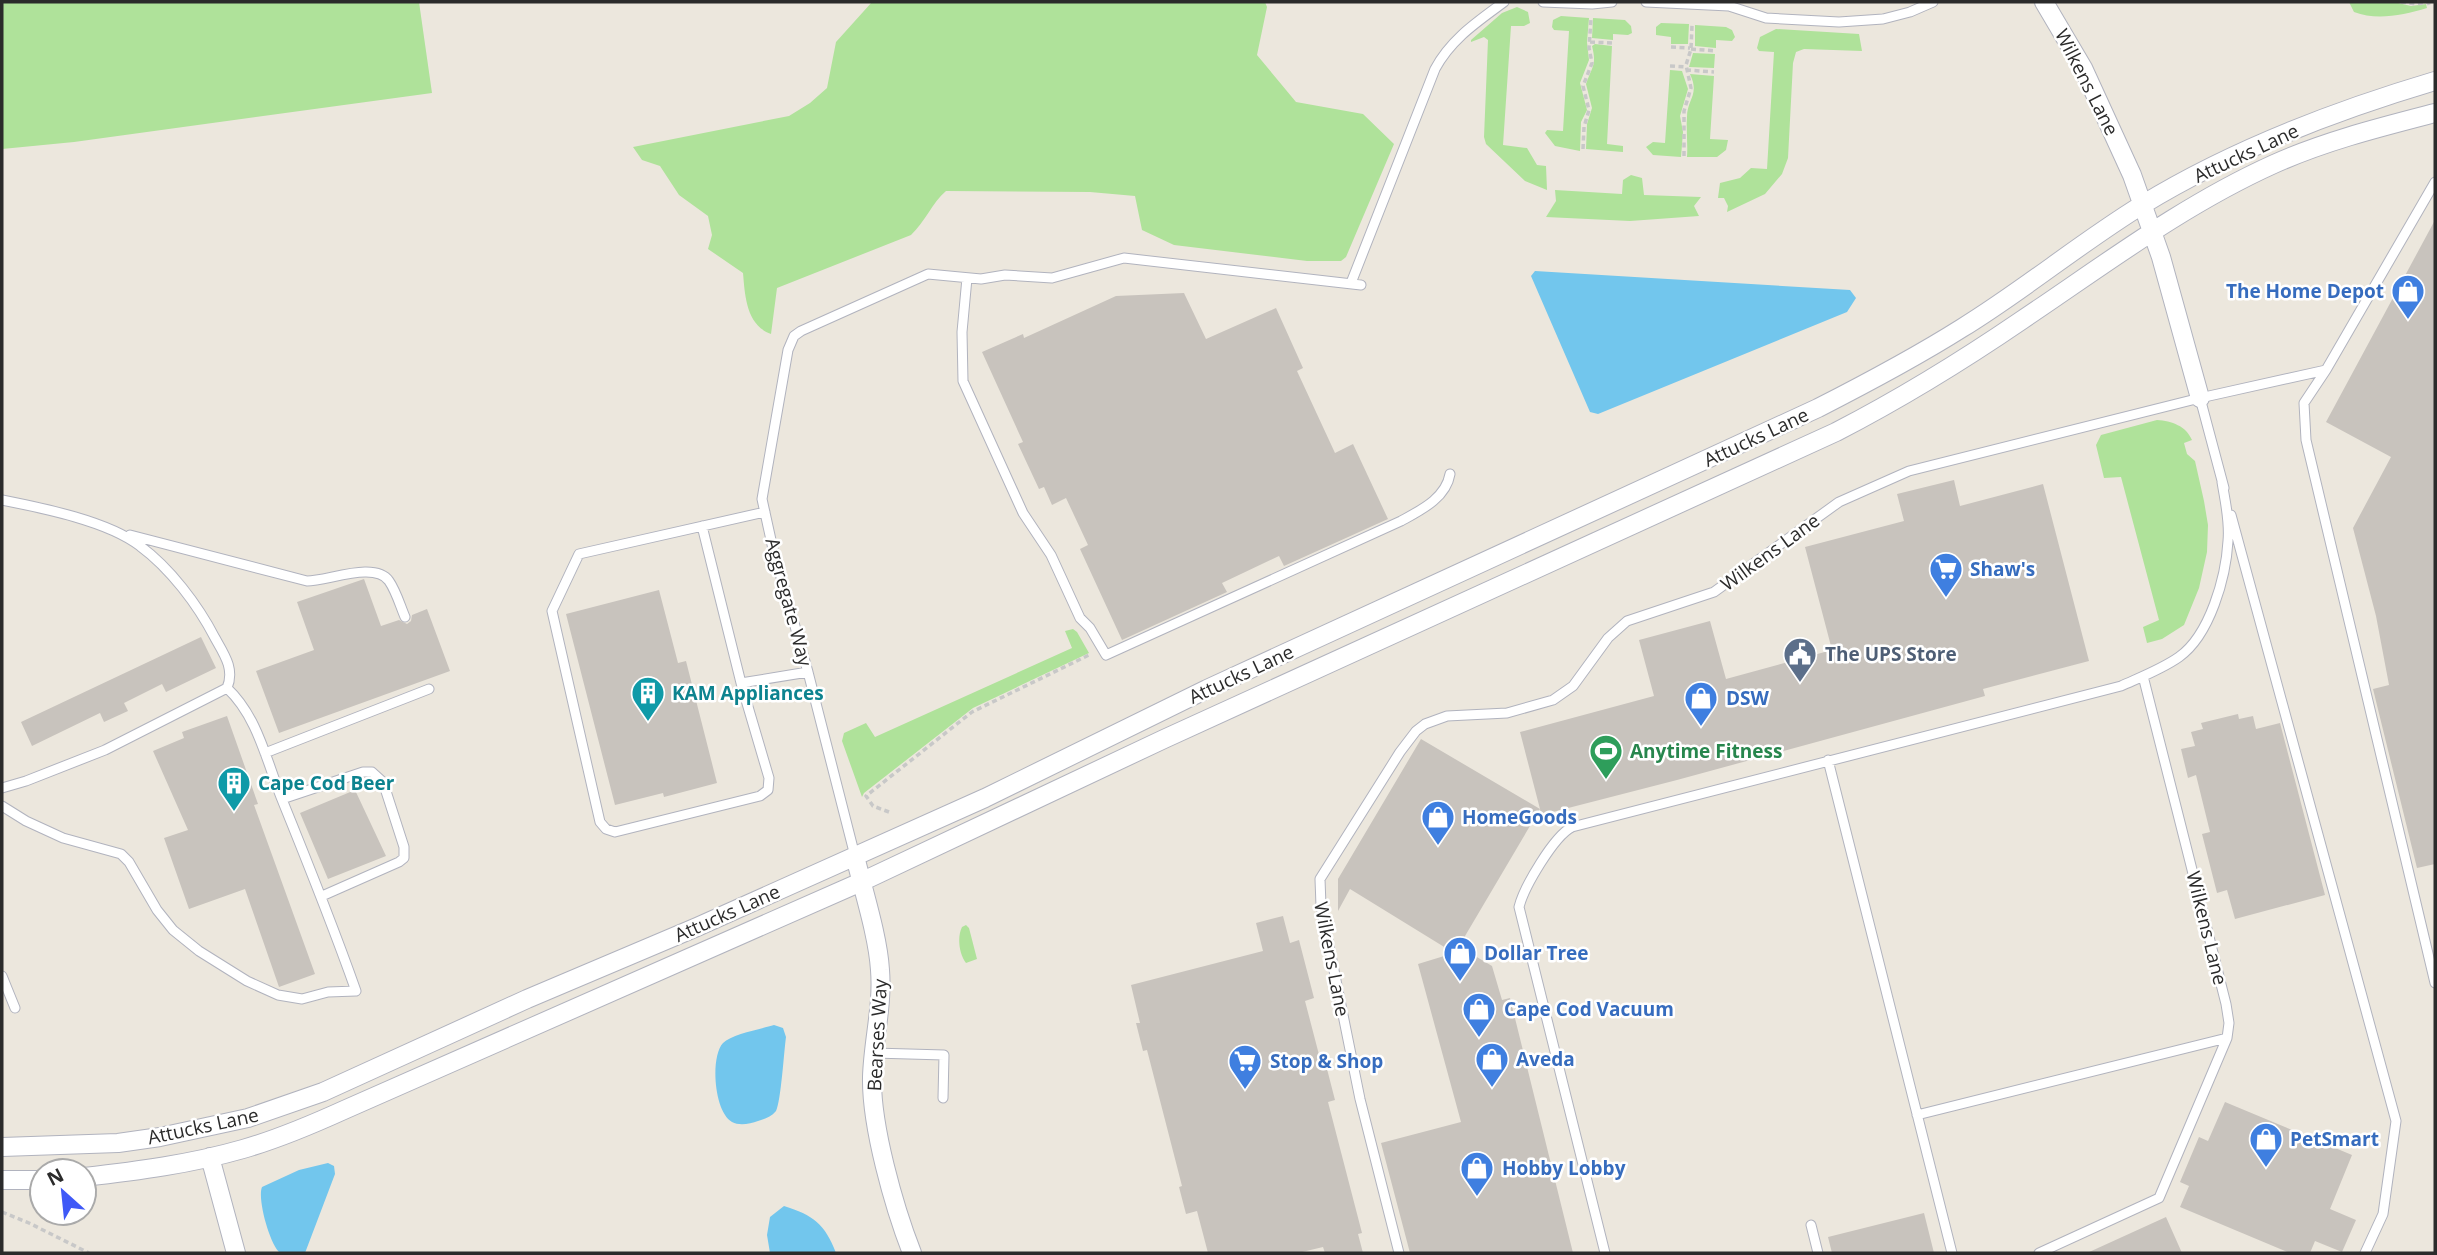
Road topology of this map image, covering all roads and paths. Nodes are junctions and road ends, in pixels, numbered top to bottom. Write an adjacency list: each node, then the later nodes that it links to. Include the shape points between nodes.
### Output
1 (1504, 2): 27 (lane, via 1456,38 1434,69)
2 (1544, 2): 3 (lane)
3 (1612, 2)
4 (1646, 2): 5 (lane, via 1737,7 1773,19 1861,22)
5 (1933, 2)
6 (2044, 2): 24 (street, Wilkens Lane, via 2083,68)
7 (2401, 2): 8 (path, via 2428,2)
8 (2430, 7)
9 (1591, 19): 11 (path)
10 (1692, 24): 14 (path)
11 (1589, 41): 12 (path); 21 (path, via 1592,63 1584,80 1589,110)
12 (1612, 43)
13 (1671, 47): 14 (path)
14 (1691, 49): 15 (path); 17 (path)
15 (1716, 51)
16 (1670, 66): 17 (path)
17 (1686, 69): 18 (path); 22 (path, via 1691,88 1684,111)
18 (1714, 72)
19 (2435, 81): 24 (street, Attucks Lane, via 2298,128)
20 (2435, 113): 25 (street, Attucks Lane, via 2332,142 2273,165)
21 (1583, 149)
22 (1684, 156)
23 (2435, 182): 29 (lane)
24 (2143, 204): 25 (street, Wilkens Lane); 50 (street, Attucks Lane, via 1963,327 1818,408)
25 (2152, 230): 30 (street, Wilkens Lane); 51 (street, Attucks Lane, via 1975,351 1836,432)
26 (967, 278): 27 (lane, via 1052,278 1124,258); 34 (lane, Aggregate Way, via 923,275 794,336 766,468); 38 (lane, via 963,380 1023,513)
27 (1350, 283): 28 (lane)
28 (1361, 285)
29 (2326, 370): 30 (lane); 54 (lane, via 2304,403 2306,440)
30 (2200, 398): 32 (lane); 70 (lane, Wilkens Lane, via 1909,471 1839,502 1714,592 1627,621 1608,638 1573,686 1553,700 1507,713 1447,716 1416,730 1320,879 1321,906 1360,1100)
31 (1450, 474): 38 (lane, via 1436,499 1401,521 1110,655)
32 (2222, 482): 40 (lane, via 2228,540 2206,625 2179,656); 75 (lane, via 2396,1121 2383,1214)
33 (2, 500): 36 (lane)
34 (765, 512): 35 (lane); 39 (lane, Aggregate Way)
35 (702, 526): 41 (lane); 41 (lane, via 579,554 552,611 600,822 606,829 615,832 760,796 768,790 769,778)
36 (115, 531): 37 (lane, via 307,581 354,572 380,573 388,579); 42 (lane, via 160,563 197,608 229,665)
37 (405, 617)
38 (1102, 649): 49 (path, via 985,704 948,730 866,796 873,806)
39 (808, 672): 41 (lane); 50 (lane, Aggregate Way)
40 (2143, 676): 45 (lane); 56 (lane, Wilkens Lane, via 2229,1016)
41 (741, 683)
42 (227, 688): 44 (lane, via 245,708); 46 (lane, via 105,750)
43 (429, 689): 44 (lane)
44 (265, 753): 47 (lane)
45 (1828, 760): 59 (lane); 71 (lane, via 1572,827 1560,834 1522,895 1521,920)
46 (2, 788)
47 (282, 799): 52 (lane); 52 (lane, via 363,772 372,772 383,782 404,858)
48 (2, 806): 52 (lane, via 63,838 121,854 173,930 199,951 278,995 302,999 356,991)
49 (889, 812)
50 (855, 856): 51 (street, Bearses Way); 60 (street, Attucks Lane, via 285,1106 160,1137)
51 (861, 882): 57 (street, Bearses Way, via 880,972); 61 (street, Attucks Lane, via 309,1126)
52 (322, 896)
53 (2, 976): 55 (lane)
54 (2435, 983)
55 (15, 1008)
56 (2227, 1038): 59 (lane); 74 (lane, Wilkens Lane, via 2159,1198)
57 (874, 1054): 58 (lane, via 943,1055); 69 (street, Bearses Way, via 878,1129)
58 (943, 1098)
59 (1917, 1115): 73 (lane)
60 (2, 1147)
61 (210, 1157): 62 (street, Attucks Lane); 68 (street)
62 (98, 1175)
63 (2, 1180): 64 (street)
64 (28, 1180)
65 (2, 1212): 67 (path)
66 (1811, 1225): 72 (lane)
67 (89, 1253)
68 (236, 1253)
69 (912, 1253)
70 (1399, 1253)
71 (1605, 1253)
72 (1818, 1253)
73 (1952, 1253)
74 (2039, 1253)
75 (2365, 1253)

